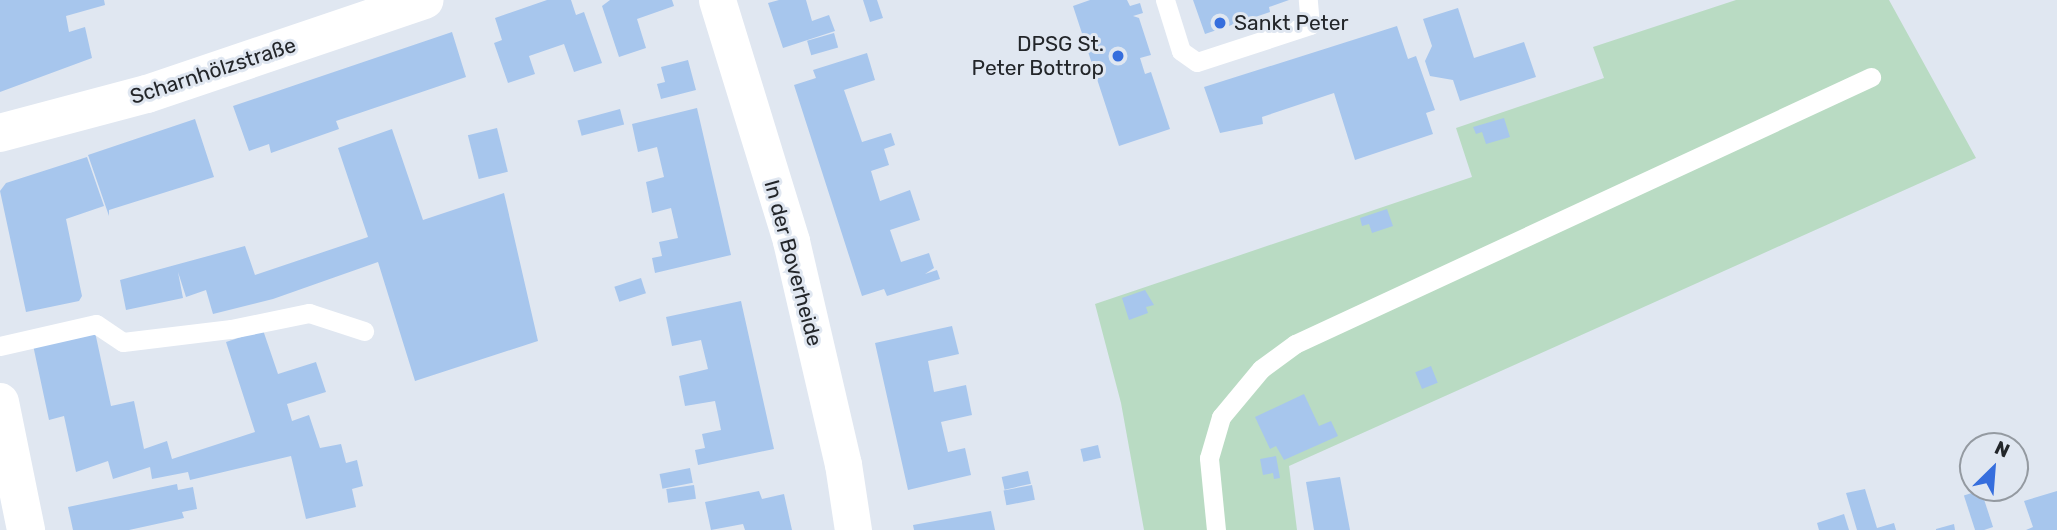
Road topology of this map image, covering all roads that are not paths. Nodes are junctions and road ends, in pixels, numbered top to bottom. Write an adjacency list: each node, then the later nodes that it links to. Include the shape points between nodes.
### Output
1 (424, 0): 6 (main road, Scharnhölzstraße, via 147,94)
2 (717, 0): 11 (street, In der Boverheide, via 791,241 843,464)
3 (1165, 0): 4 (lane, via 1181,51 1197,62 1310,25)
4 (1308, 0)
5 (1871, 77): 12 (lane, via 1295,344 1261,369 1221,417 1209,457)
6 (0, 133)
7 (364, 331): 8 (lane, via 309,313 231,329 122,342 96,324)
8 (0, 346)
9 (0, 402): 10 (main road)
10 (26, 530)
11 (853, 530)
12 (1216, 530)

